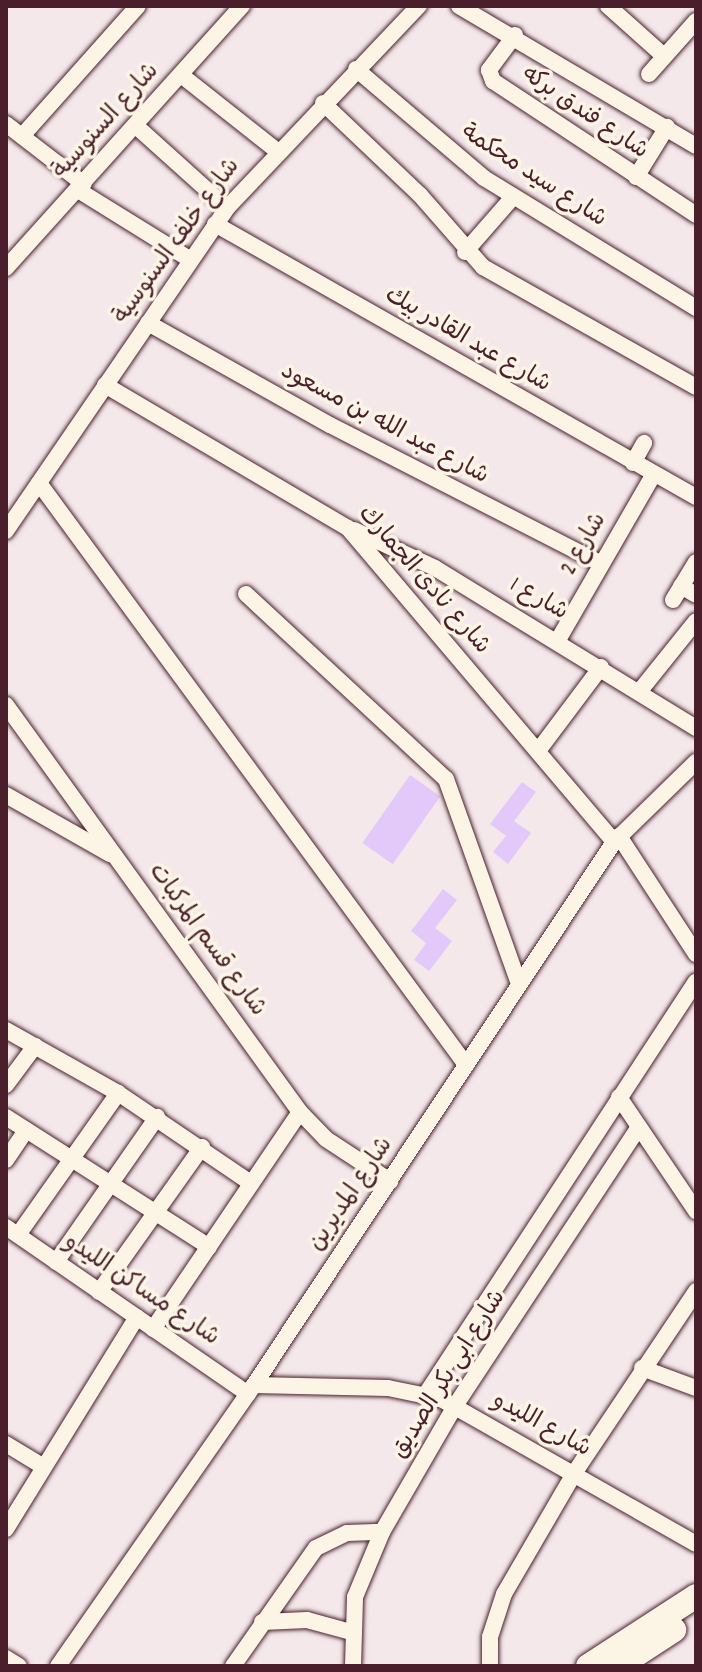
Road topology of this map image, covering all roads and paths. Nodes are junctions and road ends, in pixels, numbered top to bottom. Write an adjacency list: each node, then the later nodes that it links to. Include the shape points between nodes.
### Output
1 (138, 6): 16 (street)
2 (242, 6): 11 (street, شارع السنوسية)
3 (419, 6): 9 (street, شارع خلف السنوسية)
4 (459, 6): 7 (street)
5 (608, 6): 8 (street)
6 (696, 21): 8 (street)
7 (515, 35): 15 (street); 19 (street, شارع فندق بركه, via 490,78)
8 (664, 56): 10 (street)
9 (356, 69): 12 (street, شارع خلف السنوسية); 21 (street, شارع سيد محكمة, via 437,142)
10 (649, 74)
11 (181, 75): 14 (street, شارع السنوسية); 18 (street)
12 (323, 103): 18 (street, شارع خلف السنوسية); 25 (street, via 429,205)
13 (6, 124): 16 (street)
14 (136, 126): 20 (street, شارع السنوسية); 22 (street)
15 (667, 127): 17 (street); 19 (street)
16 (22, 136): 20 (street)
17 (696, 146)
18 (276, 150): 22 (street, شارع خلف السنوسية)
19 (636, 177): 23 (street, شارع فندق بركه)
20 (81, 187): 26 (street); 27 (street, شارع السنوسية)
21 (513, 197): 25 (street); 28 (street, شارع سيد محكمة)
22 (227, 208): 24 (street, شارع خلف السنوسية)
23 (696, 215)
24 (215, 224): 26 (street, شارع خلف السنوسية); 33 (street, شارع عبد القادر بيك)
25 (465, 252): 31 (street)
26 (191, 260): 29 (street, شارع خلف السنوسية)
27 (6, 268)
28 (696, 308)
29 (148, 323): 30 (street, شارع خلف السنوسية); 40 (street, شارع عبد الله بن مسعود, via 381,452)
30 (105, 385): 35 (street, شارع خلف السنوسية); 38 (street, شارع نادى الجمارك)
31 (696, 387)
32 (644, 443): 33 (street)
33 (633, 463): 34 (street, شارع عبد القادر بيك)
34 (654, 474): 36 (street, شارع عبد القادر بيك); 40 (street, شارع 2)
35 (39, 483): 37 (street, شارع خلف السنوسية); 59 (street)
36 (696, 497)
37 (7, 527)
38 (348, 528): 44 (street, شارع 1, via 435,568); 49 (street, شارع نادى الجمارك)
39 (696, 562): 42 (street)
40 (602, 564): 44 (street, شارع 2)
41 (246, 594): 56 (street, via 446,779)
42 (684, 594)
43 (696, 621): 46 (street)
44 (558, 640): 45 (street, شارع 1)
45 (601, 667): 46 (street, شارع 1); 49 (street)
46 (639, 692): 48 (street, شارع 1)
47 (6, 705): 53 (street, شارع قسم المركبات)
48 (696, 728)
49 (538, 751): 52 (street, شارع نادى الجمارك)
50 (694, 767): 52 (street, شارع المديرين)
51 (6, 795): 53 (street)
52 (617, 839): 54 (street, شارع نادى الجمارك); 56 (street, شارع المديرين)
53 (115, 857): 63 (street, شارع قسم المركبات)
54 (694, 944)
55 (696, 981): 62 (street, شارع ابى بكر الصديق)
56 (519, 984): 59 (street, شارع المديرين)
57 (6, 1030): 58 (street)
58 (35, 1046): 60 (street); 61 (street)
59 (466, 1065): 71 (street, شارع المديرين)
60 (6, 1085)
61 (118, 1093): 65 (street); 69 (street)
62 (619, 1097): 66 (street); 86 (street, شارع ابى بكر الصديق)
63 (300, 1112): 71 (street, شارع قسم المركبات, via 326,1139); 72 (street)
64 (6, 1117): 67 (street)
65 (157, 1117): 68 (street); 73 (street)
66 (639, 1127): 74 (street); 87 (street, شارع ابى بكر الصديق)
67 (26, 1130): 69 (street); 70 (street)
68 (202, 1147): 72 (street); 75 (street)
69 (72, 1159): 73 (street); 76 (street)
70 (6, 1160)
71 (390, 1181): 85 (street, شارع المديرين)
72 (251, 1183): 77 (street)
73 (111, 1184): 75 (street); 78 (street)
74 (696, 1211)
75 (156, 1213): 77 (street); 80 (street)
76 (12, 1231): 78 (street, شارع مساكن الليدو)
77 (209, 1247): 82 (street)
78 (56, 1262): 80 (street, شارع مساكن الليدو)
79 (696, 1291): 83 (street)
80 (99, 1292): 81 (street, شارع مساكن الليدو)
81 (137, 1317): 82 (street, شارع مساكن الليدو); 89 (street)
82 (153, 1329): 85 (street, شارع مساكن الليدو)
83 (642, 1368): 84 (street); 90 (street)
84 (696, 1388)
85 (251, 1389): 86 (street, شارع الليدو); 100 (street, شارع المديرين)
86 (426, 1394): 87 (street, شارع الليدو)
87 (455, 1406): 90 (street, شارع الليدو); 92 (street, شارع ابى بكر الصديق)
88 (6, 1444): 89 (street)
89 (44, 1467): 91 (street)
90 (575, 1472): 93 (street, شارع الليدو); 103 (street, via 495,1615)
91 (6, 1529)
92 (382, 1532): 96 (street, via 347,1533 316,1548); 97 (street, شارع ابى بكر الصديق, via 355,1597)
93 (696, 1544)
94 (696, 1596): 104 (street)
95 (696, 1616): 105 (street)
96 (262, 1622): 97 (street, via 307,1620); 101 (street)
97 (351, 1632): 102 (street, شارع ابى بكر الصديق)
98 (6, 1658): 99 (street)
99 (19, 1666)
100 (58, 1666)
101 (233, 1666)
102 (353, 1666)
103 (490, 1666)
104 (588, 1666)
105 (619, 1666)

